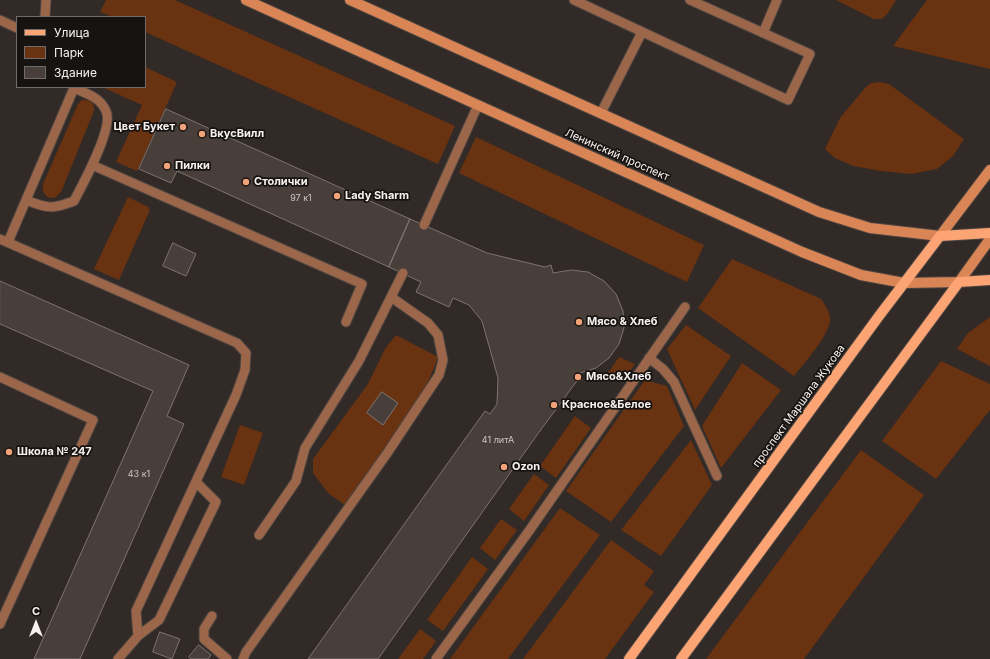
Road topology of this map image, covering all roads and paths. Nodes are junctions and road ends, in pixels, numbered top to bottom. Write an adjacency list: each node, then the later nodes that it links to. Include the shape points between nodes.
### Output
1 (46, 0): 7 (lane)
2 (246, 0): 13 (main road, Ленинский проспект)
3 (351, 0): 14 (main road)
4 (574, 0): 10 (lane)
5 (690, 0): 11 (lane)
6 (777, 0): 11 (lane)
7 (45, 16)
8 (0, 20): 9 (lane)
9 (16, 28)
10 (642, 32): 11 (lane, via 788,100 810,54); 14 (lane)
11 (762, 33)
12 (74, 88): 15 (lane, via 98,99 107,112 106,130); 17 (lane)
13 (478, 105): 18 (lane); 26 (main road, Ленинский проспект, via 802,252 861,275)
14 (601, 114): 20 (main road, via 819,212 870,228)
15 (92, 165): 17 (lane, via 74,201 56,207 42,207); 29 (lane, via 362,284)
16 (990, 170): 20 (main road, проспект Маршала Жукова)
17 (26, 200): 22 (lane)
18 (424, 225)
19 (990, 233): 20 (main road)
20 (940, 236): 26 (main road, проспект Маршала Жукова)
21 (990, 239): 25 (main road)
22 (4, 240): 33 (lane, via 237,343 246,353 245,370 236,395)
23 (403, 273): 27 (lane)
24 (990, 280): 25 (main road, Ленинский проспект)
25 (959, 282): 26 (main road, Ленинский проспект); 44 (main road)
26 (904, 283): 43 (main road, проспект Маршала Жукова)
27 (391, 297): 34 (lane, via 359,361 305,448 296,481); 41 (lane, via 428,323 438,336 443,360 439,375)
28 (685, 307): 30 (lane)
29 (346, 322)
30 (649, 358): 32 (lane, via 674,382); 42 (lane)
31 (0, 377): 35 (lane, via 93,420)
32 (717, 476)
33 (196, 482): 38 (lane, via 136,611); 38 (lane, via 216,502 159,620)
34 (259, 535)
35 (4, 605): 37 (lane)
36 (212, 616): 40 (lane, via 204,630 204,639)
37 (0, 624)
38 (138, 636): 39 (lane)
39 (118, 659)
40 (227, 659)
41 (243, 659)
42 (436, 659)
43 (629, 659)
44 (681, 659)

